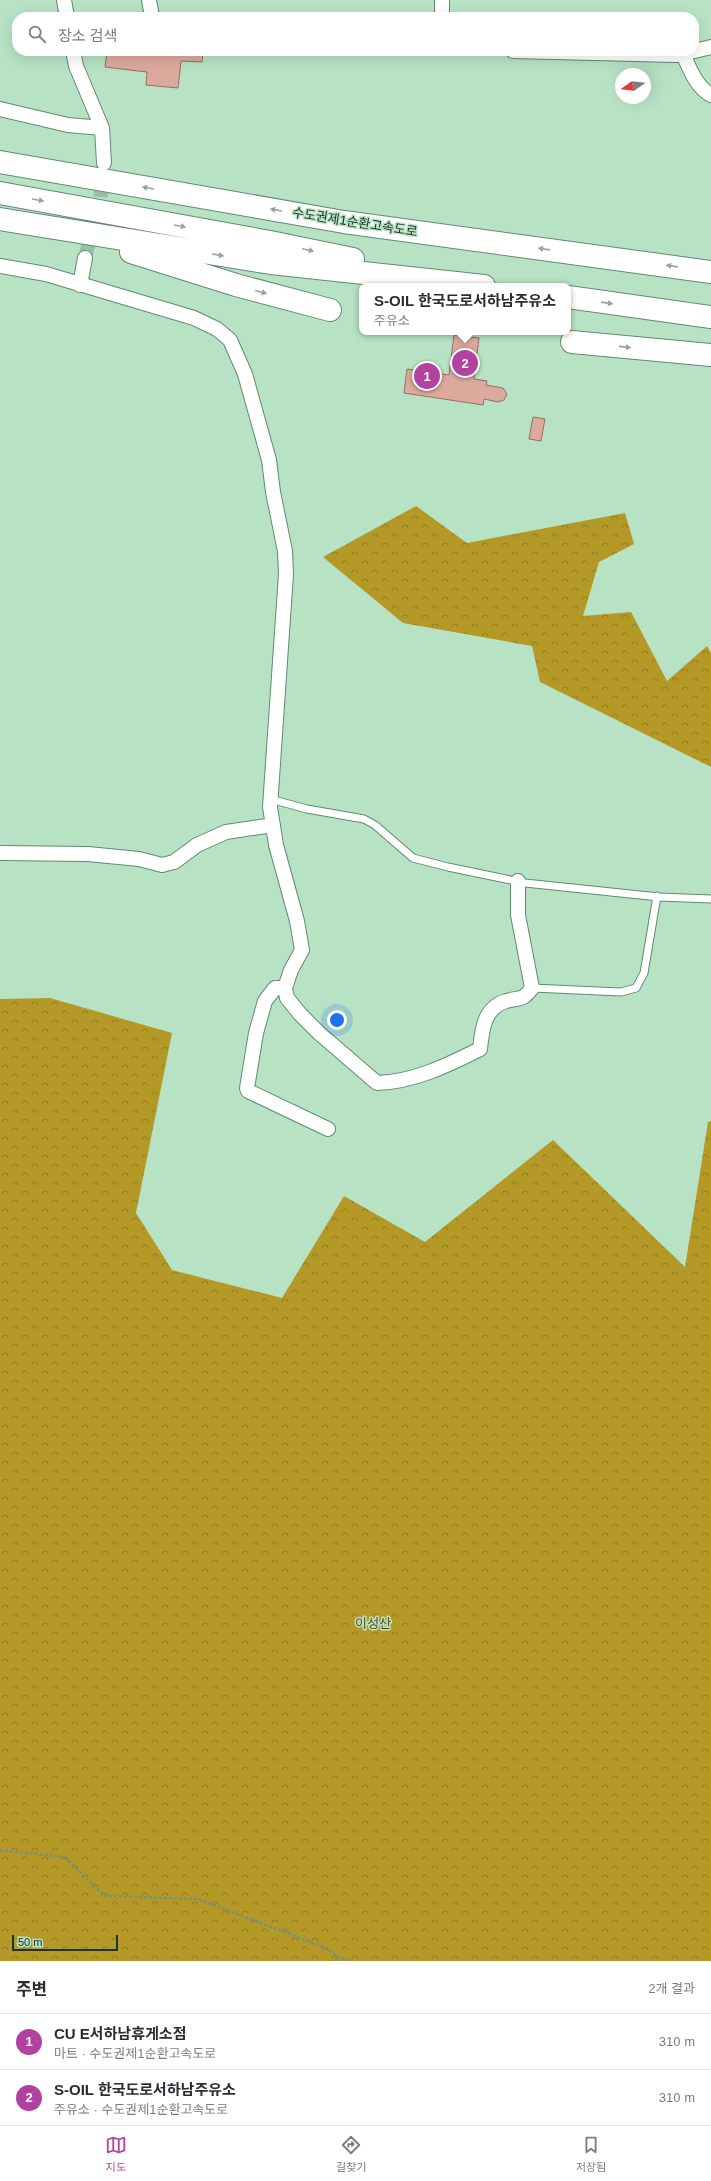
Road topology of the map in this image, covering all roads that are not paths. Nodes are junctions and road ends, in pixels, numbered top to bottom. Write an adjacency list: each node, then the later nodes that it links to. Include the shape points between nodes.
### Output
1 (64, 0): 4 (street)
2 (149, 0): 5 (street)
3 (442, 0): 6 (street)
4 (66, 12)
5 (151, 12)
6 (442, 12)
7 (711, 47): 8 (street)
8 (699, 50)
9 (74, 56): 13 (street)
10 (684, 56): 11 (street, via 693,76 705,92)
11 (711, 95)
12 (0, 109): 13 (street, via 68,125)
13 (102, 128): 15 (street)
14 (0, 162): 21 (highway, 수도권제1순환고속도로, one-way to 14, via 344,222)
15 (104, 163)
16 (0, 193): 23 (highway, one-way to 23, via 270,242)
17 (0, 220): 18 (highway)
18 (77, 234): 22 (highway, one-way to 22, via 271,263); 26 (highway, one-way to 26, via 181,269)
19 (85, 258): 24 (street)
20 (0, 266): 24 (street, via 46,274)
21 (711, 272)
22 (459, 283)
23 (468, 283)
24 (80, 285): 30 (street, via 194,318 217,329 230,340 245,374 269,460 286,551)
25 (571, 297): 27 (highway, one-way to 27)
26 (330, 310)
27 (711, 317)
28 (572, 342): 29 (highway, one-way to 29)
29 (711, 355)
30 (270, 799): 31 (street); 33 (lane, via 307,809 364,819 375,825 413,858)
31 (273, 825): 32 (street, via 226,832 197,845 174,862 162,865 139,859 88,854); 36 (street, via 302,950)
32 (0, 853)
33 (518, 881): 34 (lane); 37 (street, via 518,915)
34 (657, 896): 35 (lane); 37 (lane, via 644,973 636,988 621,992)
35 (711, 899)
36 (285, 988): 37 (street, via 287,998 300,1014 377,1083 394,1082 451,1064 480,1049 483,1024 492,1009 524,997); 38 (street, via 275,988 265,1001 256,1033 247,1088 248,1091)
37 (532, 988)
38 (328, 1130)

